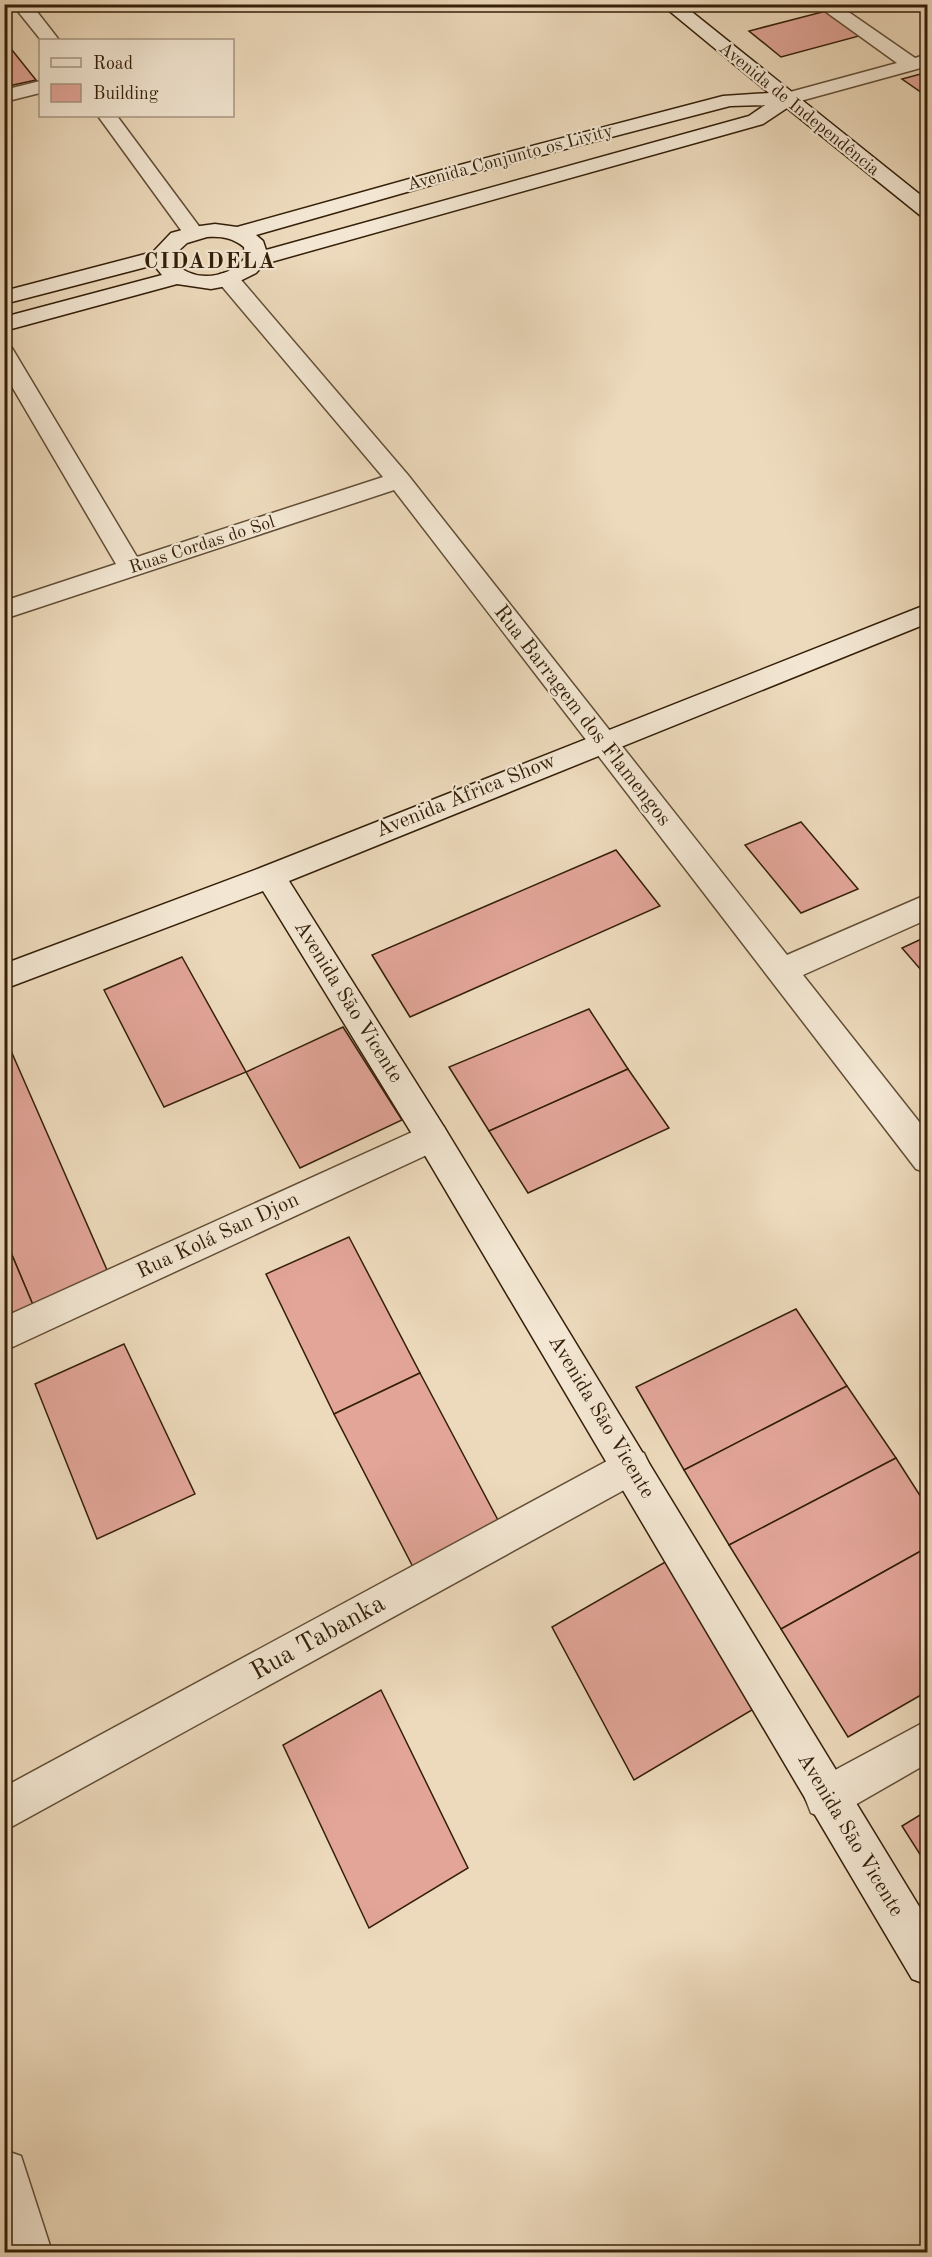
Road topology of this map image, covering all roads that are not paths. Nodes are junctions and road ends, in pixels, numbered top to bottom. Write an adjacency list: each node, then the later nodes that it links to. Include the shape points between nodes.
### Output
1 (21, 4): 4 (street)
2 (670, 4): 8 (street, Avenida de Independência)
3 (824, 4): 5 (street)
4 (49, 39)
5 (920, 62): 8 (street, Avenida Conjunto os Livity)
6 (39, 87): 7 (street)
7 (4, 96)
8 (786, 99): 10 (street, Avenida de Independência); 12 (street, Avenida Conjunto os Livity, via 730,100); 14 (street, Avenida Conjunto os Livity, via 756,120)
9 (108, 117): 11 (street)
10 (924, 206)
11 (193, 233): 12 (street, via 215,230); 13 (street, via 174,241)
12 (236, 234): 14 (street, via 255,246)
13 (164, 256): 15 (street, via 168,269); 17 (street)
14 (256, 259): 16 (street, via 246,271)
15 (178, 277): 16 (street, via 203,282); 18 (street)
16 (228, 279): 20 (street, Rua Barragem dos Flamengos)
17 (4, 298)
18 (4, 324)
19 (4, 353): 21 (street)
20 (399, 480): 21 (street, Ruas Cordas do Sol); 24 (street, Rua Barragem dos Flamengos)
21 (131, 568): 22 (street, Ruas Cordas do Sol)
22 (4, 610)
23 (927, 614): 24 (street, Avenida África Show)
24 (602, 741): 25 (street, Avenida África Show); 27 (street, Rua Barragem dos Flamengos)
25 (270, 876): 28 (street, Avenida África Show); 29 (street, Avenida São Vicente)
26 (927, 906): 27 (street)
27 (781, 971): 30 (street, Rua Barragem dos Flamengos)
28 (4, 977)
29 (432, 1137): 31 (street, Rua Kolá San Djon); 32 (street, Avenida São Vicente)
30 (927, 1160)
31 (4, 1335)
32 (631, 1466): 34 (street, Avenida São Vicente); 35 (street, Rua Tabanka)
33 (927, 1740): 34 (street)
34 (826, 1798): 36 (street, Avenida São Vicente)
35 (4, 1810)
36 (927, 1963)
37 (4, 2173): 38 (street)
38 (28, 2253)

